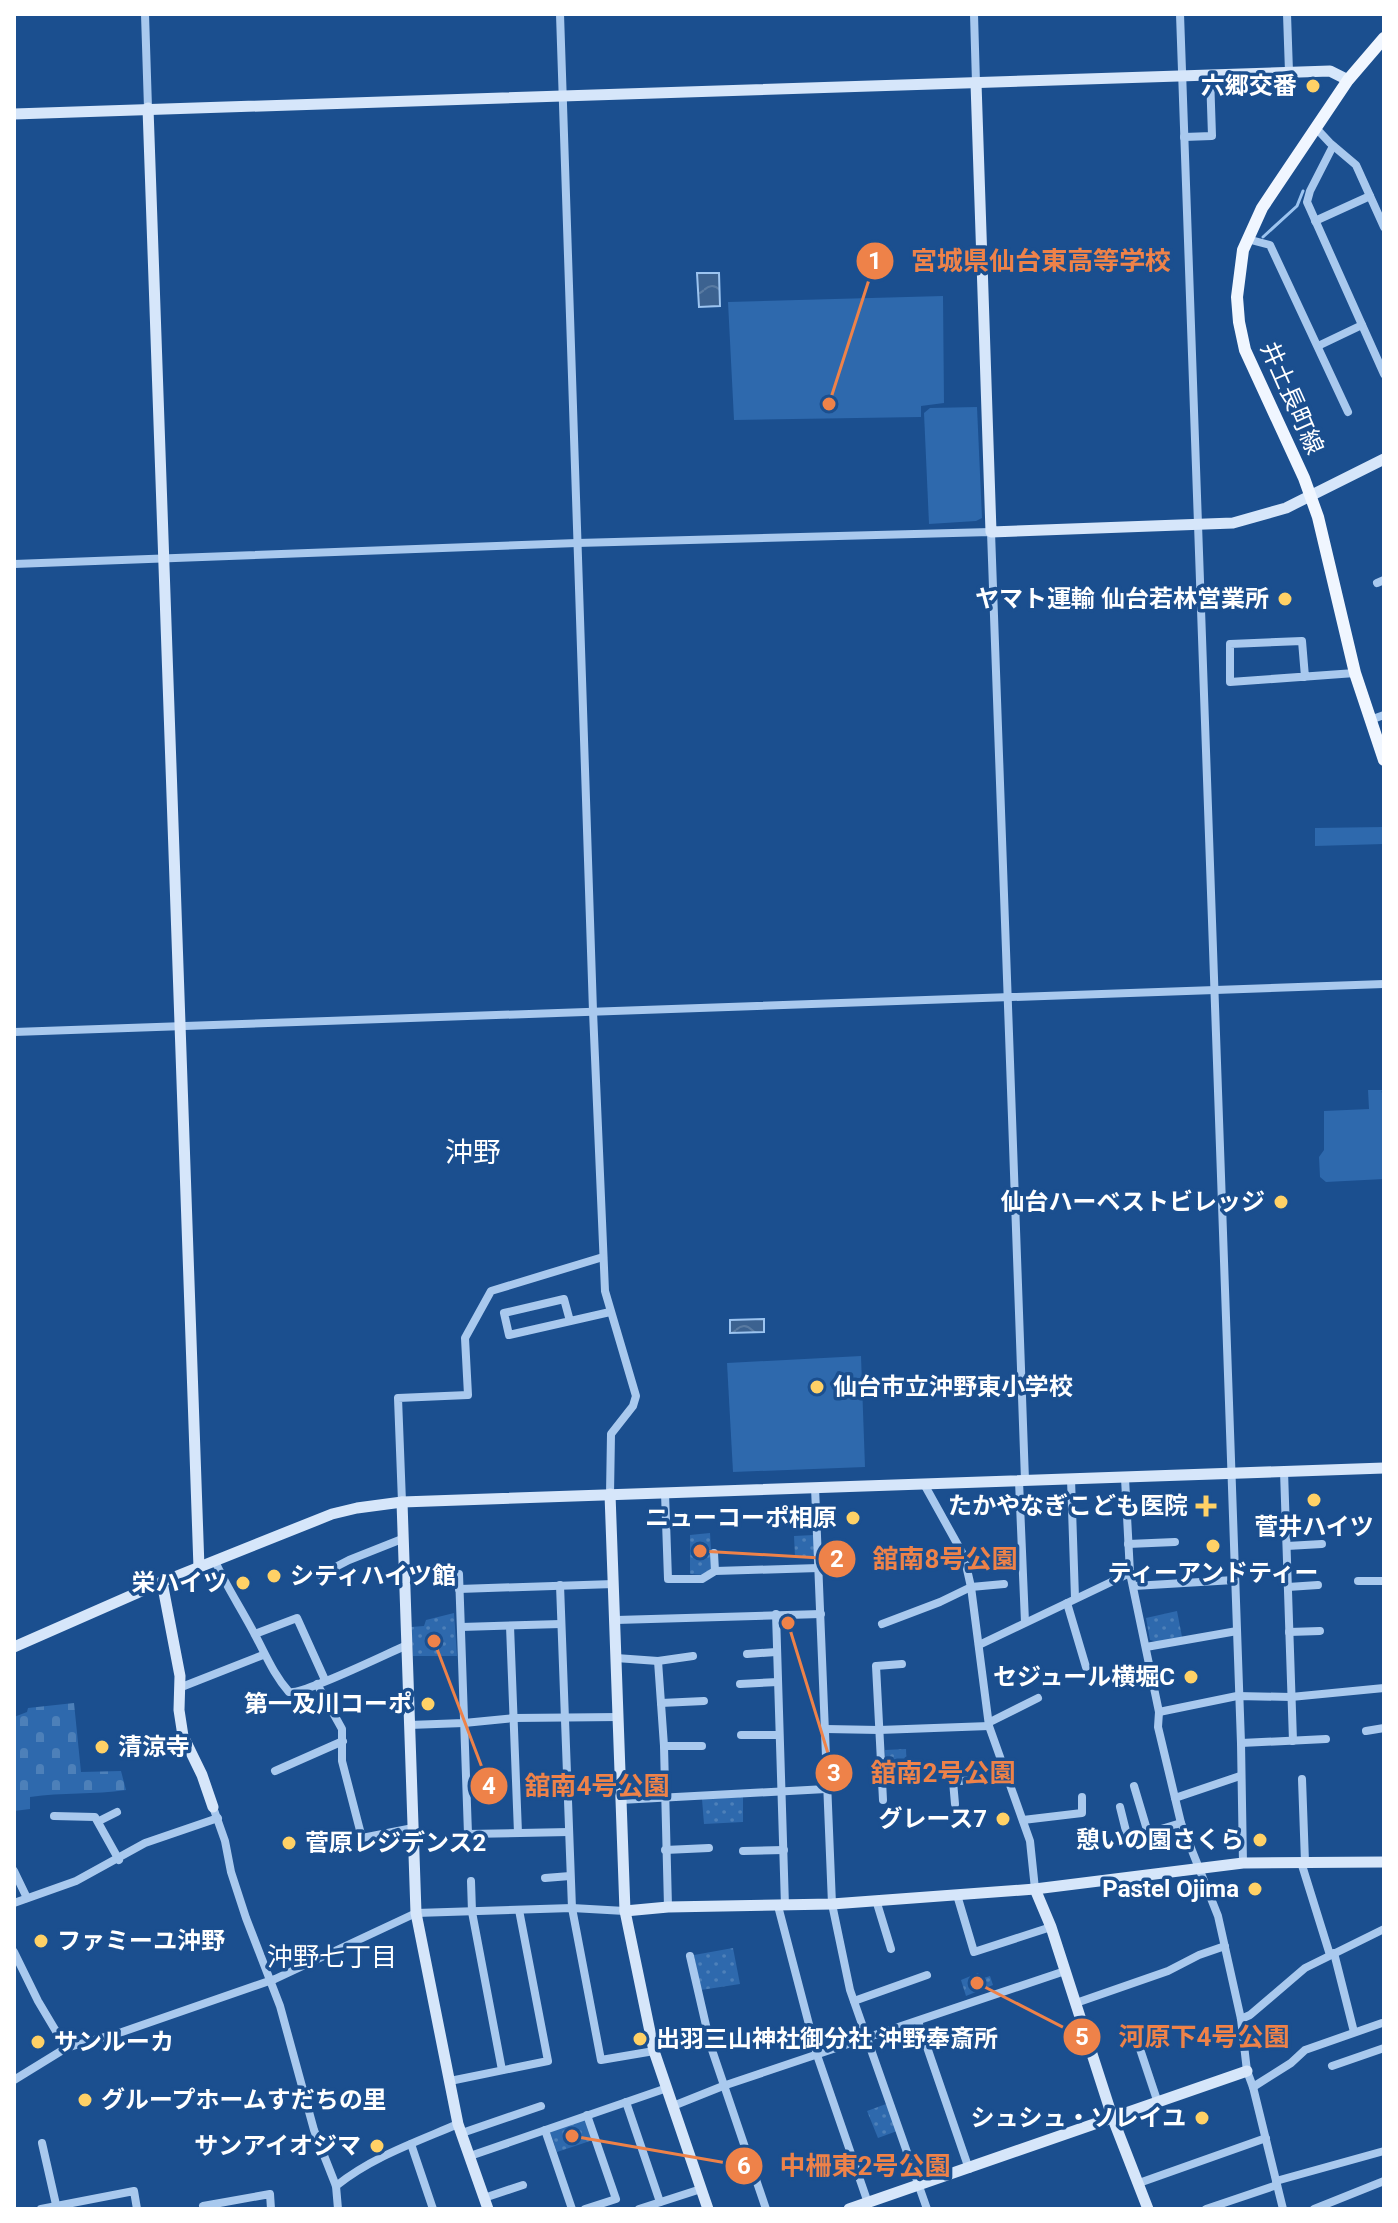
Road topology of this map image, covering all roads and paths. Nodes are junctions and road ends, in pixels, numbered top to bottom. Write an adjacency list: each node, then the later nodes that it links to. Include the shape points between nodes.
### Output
1 (145, 14): 13 (street)
2 (560, 14): 12 (street)
3 (974, 14): 11 (street)
4 (1180, 14): 9 (street)
5 (1287, 14): 7 (street)
6 (1384, 38): 10 (main road, 井土長町線)
7 (1289, 72): 8 (street); 10 (street, via 1330,71)
8 (1210, 75): 9 (street); 16 (street, via 1212,136)
9 (1182, 76): 11 (street); 16 (street)
10 (1348, 80): 15 (main road, 井土長町線)
11 (976, 83): 12 (street); 30 (street)
12 (563, 97): 13 (street); 31 (street)
13 (148, 108): 14 (street); 32 (street)
14 (14, 114)
15 (1315, 127): 17 (street); 21 (main road, 井土長町線)
16 (1184, 137): 29 (street)
17 (1333, 146): 18 (street, via 1356,165); 19 (street, via 1307,202)
18 (1370, 196): 19 (street); 20 (street)
19 (1315, 221): 22 (street)
20 (1384, 227)
21 (1247, 239): 23 (street, via 1270,245); 28 (main road, 井土長町線, via 1238,280 1241,335)
22 (1362, 325): 23 (street); 24 (street)
23 (1318, 346): 26 (street)
24 (1381, 358): 25 (street)
25 (1384, 374)
26 (1348, 412)
27 (1384, 459): 28 (street)
28 (1311, 494): 29 (street, via 1247,520); 34 (main road, 井土長町線)
29 (1198, 526): 30 (street); 40 (street)
30 (991, 532): 31 (street); 41 (street)
31 (577, 543): 32 (street); 42 (street)
32 (164, 559): 33 (street); 43 (street)
33 (14, 564)
34 (1355, 673): 35 (street); 37 (main road, 井土長町線)
35 (1305, 677): 35 (street, via 1230,682 1230,644 1302,641)
36 (1384, 715): 37 (street)
37 (1370, 720): 38 (main road, 井土長町線)
38 (1384, 760)
39 (1384, 984): 40 (street)
40 (1213, 990): 41 (street); 50 (street)
41 (1006, 997): 42 (street); 53 (street)
42 (593, 1011): 43 (street); 45 (street)
43 (179, 1025): 44 (street); 66 (street)
44 (14, 1032)
45 (603, 1257): 46 (street); 58 (street, via 491,1291 465,1338 468,1395 398,1398)
46 (610, 1312): 47 (street); 57 (street, via 636,1396 611,1434)
47 (570, 1321): 47 (street, via 509,1335 504,1313 564,1299)
48 (1384, 1468): 49 (street)
49 (1284, 1471): 50 (street); 63 (street)
50 (1231, 1473): 51 (street); 72 (street)
51 (1125, 1478): 52 (street); 61 (street)
52 (1071, 1479): 53 (street); 84 (street)
53 (1022, 1480): 54 (street); 88 (street)
54 (924, 1484): 55 (street); 81 (street, via 964,1556)
55 (815, 1487): 56 (street); 67 (street)
56 (665, 1493): 57 (street); 68 (street, via 668,1579 702,1579)
57 (610, 1494): 58 (street); 76 (street)
58 (402, 1502): 59 (street); 65 (street, via 332,1514)
59 (402, 1539): 71 (street); 98 (street)
60 (1175, 1542): 61 (street)
61 (1128, 1544): 69 (street)
62 (1322, 1544): 63 (street)
63 (1287, 1546): 82 (street)
64 (714, 1553): 68 (street)
65 (215, 1561): 66 (street); 96 (street)
66 (199, 1568): 75 (street)
67 (819, 1568): 68 (street); 86 (street)
68 (715, 1571)
69 (1130, 1573): 80 (street); 84 (street)
70 (459, 1574): 83 (street)
71 (320, 1575)
72 (1234, 1580): 80 (street); 93 (street)
73 (1358, 1581): 74 (street)
74 (1384, 1581)
75 (162, 1582): 99 (street); 112 (street)
76 (614, 1584): 78 (street); 87 (street)
77 (1004, 1584): 81 (street)
78 (560, 1585): 83 (street); 89 (street)
79 (1318, 1585): 82 (street)
80 (1134, 1586): 100 (street)
81 (971, 1587): 90 (street); 97 (street)
82 (1288, 1587): 95 (street)
83 (459, 1589): 92 (street)
84 (1071, 1600): 88 (street); 108 (street)
85 (776, 1614): 86 (street); 87 (street); 101 (street)
86 (821, 1614): 127 (street)
87 (616, 1620): 105 (street)
88 (1025, 1622): 97 (street)
89 (561, 1624): 91 (street); 122 (street)
90 (882, 1624)
91 (510, 1626): 92 (street); 121 (street)
92 (461, 1627): 123 (street)
93 (1237, 1631): 100 (street); 114 (street)
94 (1320, 1631): 95 (street)
95 (1289, 1632): 115 (street)
96 (255, 1634): 103 (street); 109 (street, via 297,1618)
97 (979, 1645): 124 (street)
98 (405, 1646): 109 (street); 125 (street)
99 (14, 1647)
100 (1146, 1647): 119 (street)
101 (776, 1652): 102 (street); 110 (street)
102 (747, 1654)
103 (263, 1655): 109 (street, via 289,1692); 112 (street)
104 (693, 1656): 106 (street)
105 (616, 1658): 106 (street); 120 (street)
106 (658, 1661): 118 (street)
107 (902, 1664): 128 (street, via 876,1666)
108 (1086, 1667)
109 (321, 1682): 133 (street)
110 (778, 1682): 111 (street); 131 (street)
111 (740, 1684)
112 (179, 1688): 153 (street, via 183,1736)
113 (1384, 1688): 115 (street)
114 (1237, 1696): 115 (street); 119 (street); 135 (street)
115 (1291, 1697): 134 (street)
116 (1038, 1698): 124 (street)
117 (704, 1701): 118 (street)
118 (661, 1703): 136 (street)
119 (1159, 1712): 147 (street)
120 (619, 1717): 122 (street); 148 (street)
121 (514, 1718): 122 (street); 123 (street); 160 (street)
122 (565, 1718): 159 (street)
123 (464, 1723): 125 (street); 160 (street, via 468,1834)
124 (989, 1724): 128 (street); 141 (street)
125 (409, 1725): 158 (street)
126 (1384, 1728): 129 (street)
127 (826, 1729): 128 (street); 143 (street)
128 (879, 1730): 149 (street)
129 (1366, 1731)
130 (741, 1735): 131 (street)
131 (779, 1735): 144 (street)
132 (1326, 1739): 134 (street)
133 (343, 1741): 138 (street); 158 (street, via 342,1761 362,1838)
134 (1293, 1741): 135 (street)
135 (1241, 1743): 139 (street)
136 (664, 1746): 137 (street); 145 (street)
137 (702, 1746)
138 (275, 1771)
139 (1240, 1776): 147 (street); 169 (street)
140 (1302, 1779): 167 (street)
141 (1008, 1780): 150 (street, via 953,1781); 155 (street)
142 (1134, 1786): 161 (street)
143 (826, 1789): 144 (street); 180 (street)
144 (781, 1791): 145 (street); 164 (street)
145 (663, 1797): 148 (street); 163 (street)
146 (1082, 1797): 155 (street, via 1082,1813)
147 (1175, 1798): 157 (street)
148 (620, 1800): 185 (street)
149 (883, 1800)
150 (955, 1804)
151 (1120, 1807): 161 (street, via 1128,1839)
152 (117, 1812): 156 (street)
153 (216, 1813): 166 (street); 197 (street, via 242,1907)
154 (54, 1816): 156 (street)
155 (1023, 1820): 175 (street)
156 (99, 1821): 166 (street)
157 (1181, 1823): 161 (street); 170 (street)
158 (413, 1828): 187 (street)
159 (569, 1832): 160 (street); 172 (street)
160 (518, 1833)
161 (1148, 1833)
162 (709, 1848): 163 (street)
163 (665, 1850): 182 (street)
164 (784, 1850): 165 (street); 181 (street)
165 (743, 1851)
166 (119, 1860): 177 (street)
167 (1303, 1862): 168 (street); 169 (street); 193 (street)
168 (1384, 1862)
169 (1243, 1863): 170 (street)
170 (1199, 1870): 175 (street); 190 (street)
171 (14, 1871): 177 (street)
172 (570, 1876): 173 (street); 183 (street)
173 (545, 1878)
174 (471, 1881): 186 (street)
175 (1035, 1889): 176 (street); 188 (street)
176 (957, 1895): 178 (street); 188 (street, via 974,1952)
177 (27, 1898): 179 (street)
178 (876, 1900): 180 (street); 191 (street)
179 (14, 1903)
180 (832, 1904): 181 (street); 198 (street)
181 (782, 1906): 182 (street); 209 (street)
182 (668, 1907): 185 (street)
183 (572, 1908): 184 (street); 185 (street); 208 (street, via 601,2060)
184 (519, 1910): 186 (street); 211 (street, via 548,2061)
185 (625, 1911): 208 (street)
186 (472, 1912): 187 (street); 211 (street)
187 (416, 1913): 197 (street); 214 (street)
188 (1051, 1927): 195 (street)
189 (1384, 1929): 193 (street)
190 (1225, 1946): 199 (street); 200 (street)
191 (891, 1949)
192 (14, 1952): 206 (street)
193 (1332, 1954): 200 (street, via 1305,1968); 204 (street)
194 (690, 1956): 215 (street)
195 (1065, 1971): 199 (street); 201 (street)
196 (927, 1975): 198 (street)
197 (272, 1980): 206 (street); 236 (street, via 314,2130)
198 (854, 2001): 205 (street)
199 (1076, 2003): 223 (street)
200 (1241, 2019): 212 (street)
201 (918, 2021): 205 (street); 231 (street)
202 (1382, 2023): 204 (street)
203 (1133, 2028): 219 (street)
204 (1354, 2032): 216 (street, via 1305,2050)
205 (867, 2038): 209 (street); 237 (street)
206 (66, 2048): 213 (street)
207 (1384, 2049): 210 (street)
208 (654, 2051): 217 (street)
209 (817, 2055): 215 (street); 241 (street)
210 (1332, 2066)
211 (502, 2070): 214 (street)
212 (1247, 2071): 216 (street); 219 (street)
213 (14, 2080)
214 (450, 2081): 224 (street)
215 (723, 2086): 221 (street); 255 (street)
216 (1253, 2087): 226 (street)
217 (667, 2088): 218 (street); 221 (street)
218 (626, 2102): 222 (street); 240 (street)
219 (1158, 2103): 223 (street)
220 (541, 2106): 224 (street)
221 (673, 2106): 238 (street)
222 (587, 2115): 225 (street); 239 (street)
223 (1113, 2119): 231 (street); 233 (street)
224 (460, 2128): 228 (street); 230 (street)
225 (545, 2130): 230 (street); 250 (street)
226 (1266, 2138): 233 (street); 234 (street)
227 (42, 2143): 243 (street)
228 (411, 2144): 236 (street); 249 (street)
229 (1384, 2151): 234 (street)
230 (470, 2156): 242 (street)
231 (969, 2169): 237 (street)
232 (1384, 2181): 261 (street)
233 (1139, 2183): 258 (street)
234 (1276, 2183): 259 (street); 260 (street)
235 (523, 2185): 242 (street)
236 (336, 2186): 248 (street)
237 (919, 2186): 241 (street); 257 (street)
238 (701, 2189): 240 (street); 254 (street)
239 (616, 2199): 251 (street); 252 (street)
240 (660, 2202): 253 (street)
241 (868, 2203): 256 (street)
242 (486, 2204)
243 (57, 2208): 244 (street); 245 (street, via 134,2191)
244 (41, 2209)
245 (137, 2209)
246 (204, 2209): 247 (street, via 270,2194)
247 (271, 2209)
248 (338, 2209)
249 (433, 2209)
250 (572, 2209)
251 (585, 2209)
252 (619, 2209)
253 (639, 2209)
254 (708, 2209)
255 (766, 2209)
256 (849, 2209)
257 (927, 2209)
258 (1148, 2209)
259 (1206, 2209)
260 (1283, 2209)
261 (1314, 2209)

